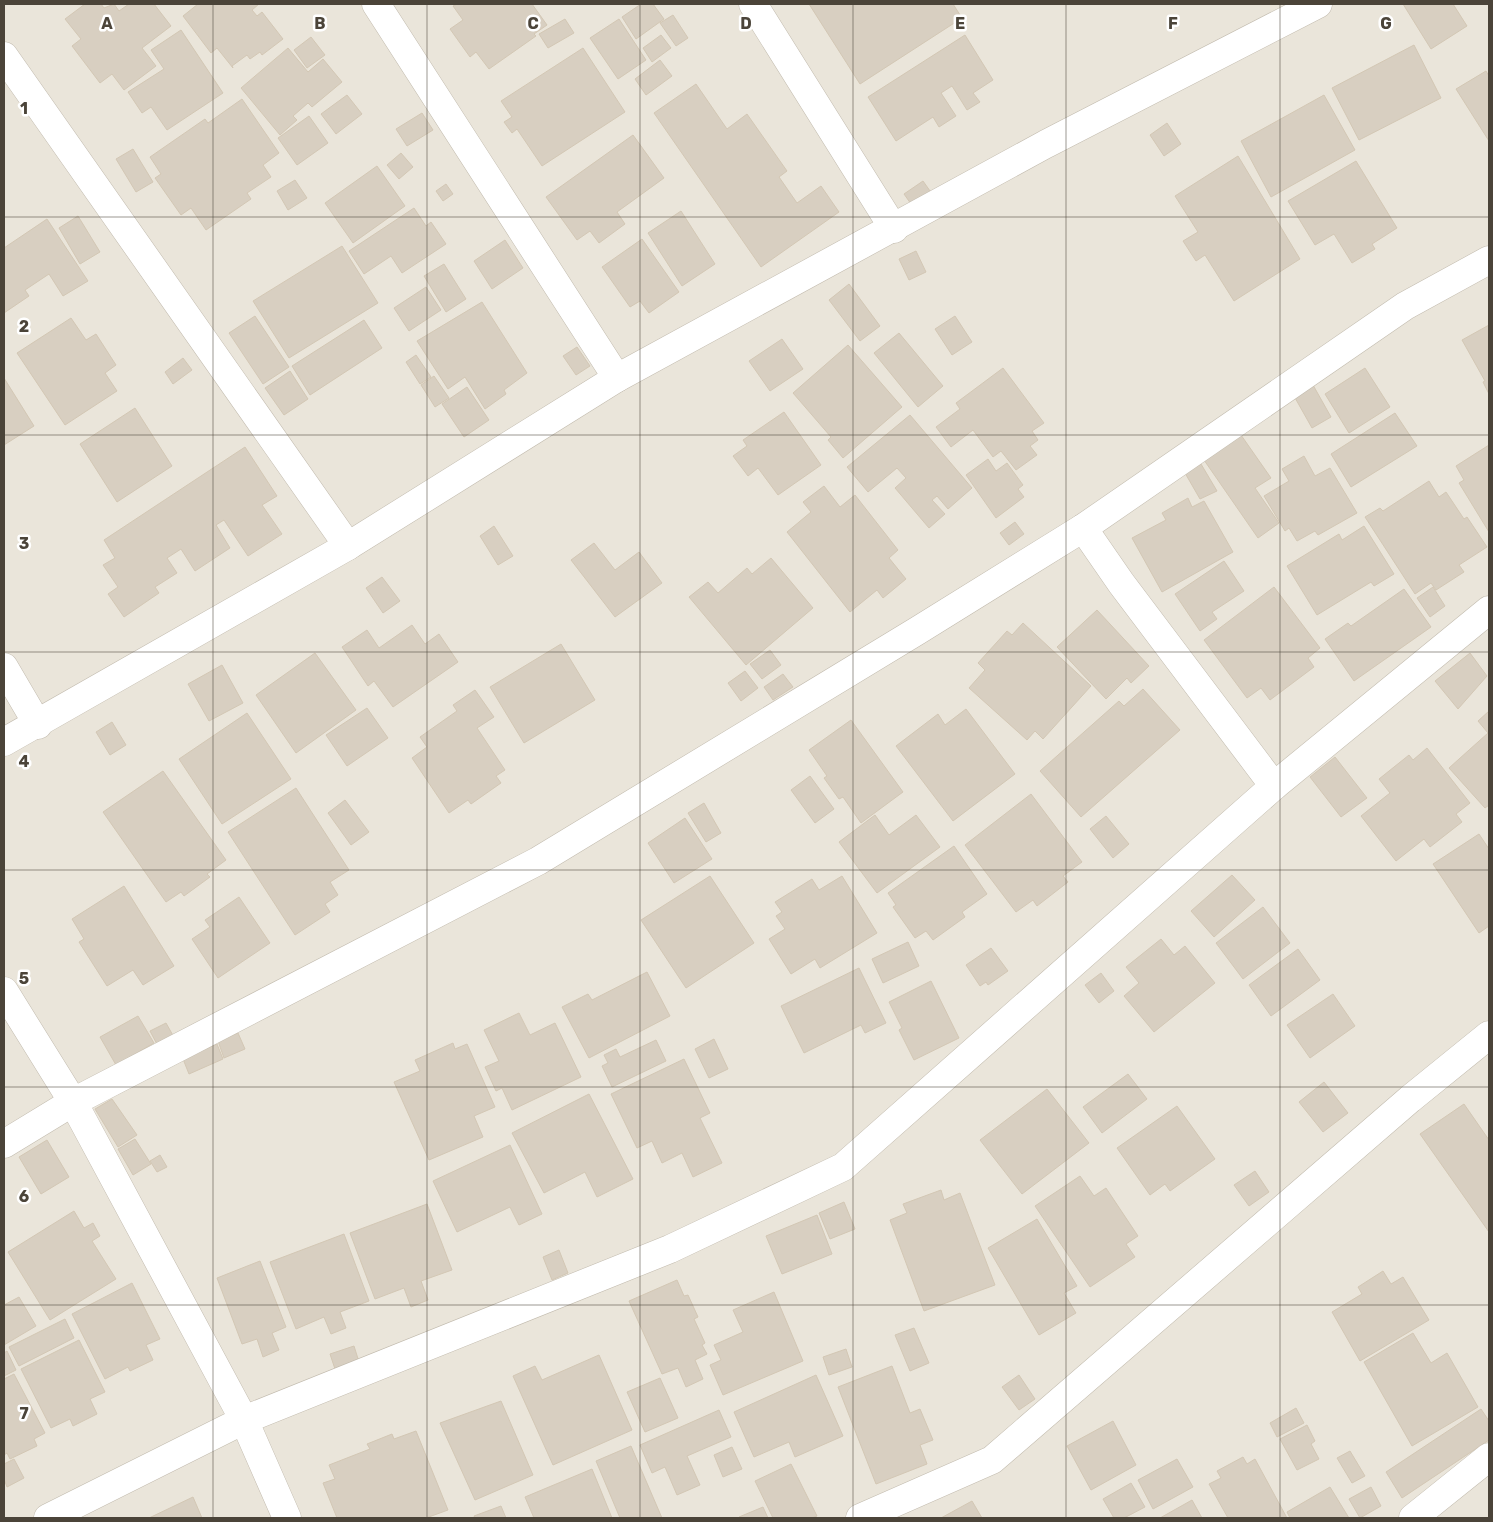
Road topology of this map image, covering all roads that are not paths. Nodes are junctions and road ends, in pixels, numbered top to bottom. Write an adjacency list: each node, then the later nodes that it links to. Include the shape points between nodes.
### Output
1 (376, 4): 7 (street)
2 (753, 4): 5 (street)
3 (1318, 4): 5 (street, via 1046,144)
4 (4, 56): 9 (street)
5 (894, 229): 7 (street)
6 (1489, 260): 8 (street, via 1405,306)
7 (617, 378): 9 (street)
8 (1083, 528): 14 (street); 17 (street, via 538,861)
9 (348, 546): 12 (street)
10 (1489, 610): 14 (street)
11 (4, 668): 12 (street)
12 (38, 725): 13 (street)
13 (4, 742)
14 (1274, 786): 19 (street, via 843,1167 670,1249)
15 (4, 991): 17 (street)
16 (1489, 1035): 23 (street, via 1410,1098 992,1460)
17 (73, 1102): 18 (street); 19 (street)
18 (4, 1144)
19 (244, 1420): 21 (street); 22 (street)
20 (1489, 1457): 24 (street)
21 (48, 1518)
22 (287, 1518)
23 (860, 1518)
24 (1413, 1518)

